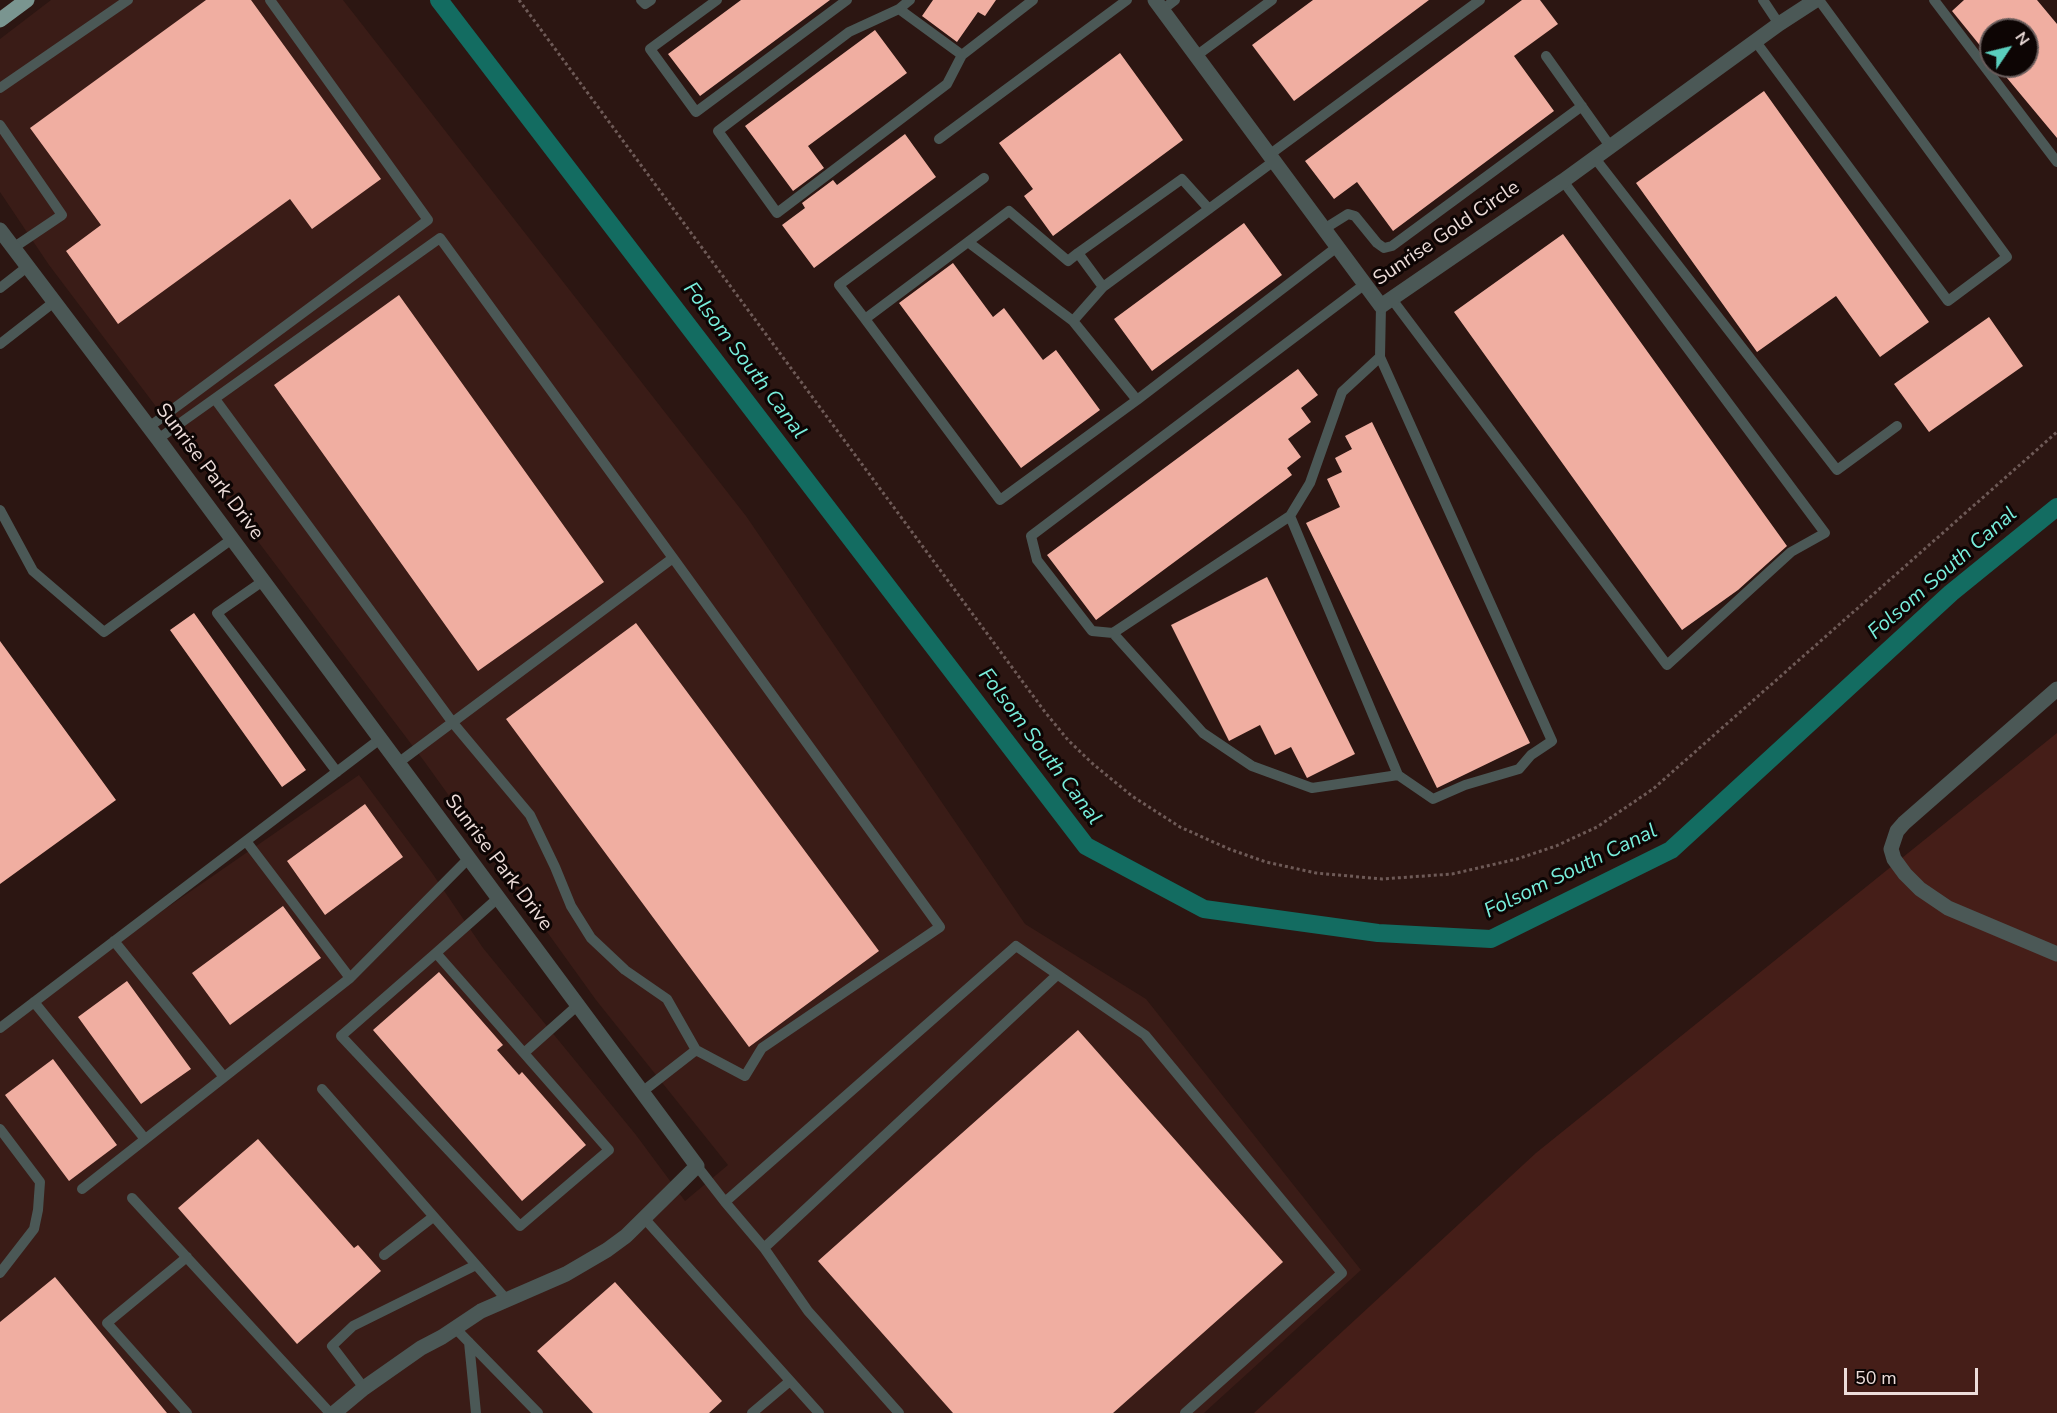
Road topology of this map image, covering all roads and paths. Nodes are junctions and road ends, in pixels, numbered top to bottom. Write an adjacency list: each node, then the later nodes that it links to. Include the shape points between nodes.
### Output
1 (27, 0): 20 (main road)
2 (128, 0): 26 (lane)
3 (270, 0): 57 (lane, via 428,220)
4 (519, 0): 56 (path, via 1068,740 1132,796 1180,827 1266,862 1316,873 1382,879 1452,874 1517,859 1597,826 1653,789)
5 (641, 0): 6 (lane, via 645,4)
6 (651, 0)
7 (717, 0): 8 (lane, via 650,49 696,112)
8 (847, 0)
9 (910, 0): 19 (lane)
10 (1033, 0): 23 (lane)
11 (1127, 0): 29 (lane)
12 (1175, 0): 18 (lane)
13 (1272, 0): 24 (lane)
14 (1480, 0): 32 (lane)
15 (1762, 0): 21 (lane)
16 (1817, 0): 21 (street, Sunrise Gold Circle); 22 (lane, via 2007,257 1948,301)
17 (1934, 0): 33 (lane)
18 (1158, 5): 24 (street, Sunrise Gold Circle)
19 (899, 9): 23 (lane); 23 (lane, via 849,32 718,131 777,213 947,84)
20 (0, 20)
21 (1779, 24): 22 (street, Sunrise Gold Circle)
22 (1756, 42): 30 (street, Sunrise Gold Circle)
23 (962, 55)
24 (1196, 56): 32 (street, Sunrise Gold Circle)
25 (1546, 56): 27 (lane)
26 (0, 88)
27 (1582, 106): 30 (lane); 37 (lane, via 1392,246 1384,248 1377,243 1348,213)
28 (0, 125): 41 (lane, via 62,215)
29 (939, 139)
30 (1610, 146): 31 (street, Sunrise Gold Circle)
31 (1594, 157): 35 (street, Sunrise Gold Circle); 55 (lane, via 1837,470)
32 (1272, 158): 36 (lane); 37 (street, Sunrise Gold Circle)
33 (2057, 162)
34 (984, 178): 49 (lane, via 839,285)
35 (1563, 181): 48 (street, Sunrise Gold Circle); 48 (lane, via 1825,533 1791,552 1667,665)
36 (1209, 209): 42 (lane, via 1182,179); 45 (lane)
37 (1324, 229): 40 (street, Sunrise Gold Circle)
38 (0, 230): 41 (street, Sunrise Park Drive)
39 (968, 242): 42 (lane, via 1009,211 1068,261); 49 (lane); 50 (lane)
40 (1337, 247): 44 (street, Sunrise Gold Circle); 54 (lane)
41 (13, 248): 43 (street, Sunrise Park Drive)
42 (1078, 253): 45 (lane)
43 (27, 267): 46 (lane); 47 (street, Sunrise Park Drive)
44 (1365, 284): 48 (street, Sunrise Gold Circle); 63 (lane, via 1031,536 1037,560 1092,631)
45 (1103, 287): 50 (lane)
46 (0, 288)
47 (54, 302): 51 (lane); 57 (street, Sunrise Park Drive)
48 (1386, 302): 52 (lane)
49 (865, 319): 54 (lane, via 1000,500)
50 (1073, 321): 54 (lane)
51 (0, 344)
52 (1380, 357): 59 (lane, via 1342,392 1310,483); 69 (lane, via 1551,741 1519,769 1433,799)
53 (215, 399): 57 (lane); 61 (lane, via 440,238); 65 (lane)
54 (1137, 400)
55 (1897, 426)
56 (2057, 432)
57 (153, 433): 60 (street, Sunrise Park Drive)
58 (0, 510): 60 (lane, via 33,572 104,632)
59 (1290, 516): 63 (lane); 69 (lane)
60 (232, 539): 62 (street, Sunrise Park Drive)
61 (673, 558): 65 (lane); 81 (lane, via 940,927 762,1048 746,1076)
62 (263, 581): 66 (street, Sunrise Park Drive); 68 (lane, via 217,613)
63 (1113, 633): 69 (lane, via 1203,733 1252,766 1312,788)
64 (2057, 689): 75 (street, via 1904,823 1891,849 1905,874 1948,908)
65 (453, 723): 67 (lane); 81 (lane, via 530,815 571,906 591,938 625,970 667,999)
66 (380, 739): 67 (street, Sunrise Park Drive); 68 (lane)
67 (399, 763): 71 (street, Sunrise Park Drive)
68 (337, 771): 70 (lane)
69 (1398, 776)
70 (246, 841): 73 (lane); 77 (lane)
71 (469, 858): 72 (street, Sunrise Park Drive); 77 (lane)
72 (498, 898): 74 (lane); 79 (street, Sunrise Park Drive)
73 (114, 941): 78 (lane); 83 (lane)
74 (436, 953): 82 (lane); 82 (lane, via 341,1036 520,1226 609,1150)
75 (2057, 954)
76 (1057, 975): 91 (lane, via 1016,946); 94 (lane); 111 (lane, via 1146,1035 1342,1273)
77 (350, 978): 83 (lane)
78 (34, 1002): 80 (lane); 87 (lane)
79 (578, 1005): 82 (lane); 85 (street, Sunrise Park Drive)
80 (0, 1028)
81 (696, 1050): 85 (lane)
82 (524, 1053)
83 (224, 1077): 87 (lane)
84 (322, 1089): 92 (lane)
85 (642, 1092): 88 (street, Sunrise Park Drive)
86 (0, 1129): 98 (lane, via 40,1182 34,1229)
87 (144, 1139): 89 (lane)
88 (697, 1166): 91 (lane); 93 (street)
89 (82, 1189)
90 (132, 1198): 96 (lane)
91 (725, 1202): 94 (lane)
92 (434, 1217): 95 (lane); 97 (lane)
93 (644, 1218): 99 (street, via 626,1236 587,1262); 102 (lane)
94 (764, 1248): 110 (lane, via 808,1311)
95 (384, 1255)
96 (187, 1257): 105 (lane, via 107,1323); 106 (lane)
97 (476, 1265): 99 (lane); 103 (lane, via 353,1326 332,1346)
98 (0, 1273)
99 (506, 1299): 100 (street)
100 (455, 1328): 101 (lane); 103 (street)
101 (469, 1342): 107 (lane); 108 (lane)
102 (790, 1380): 104 (lane); 109 (lane)
103 (364, 1388): 106 (street)
104 (814, 1412)
105 (187, 1413)
106 (332, 1413)
107 (476, 1413)
108 (538, 1413)
109 (752, 1413)
110 (899, 1413)
111 (1185, 1413)

